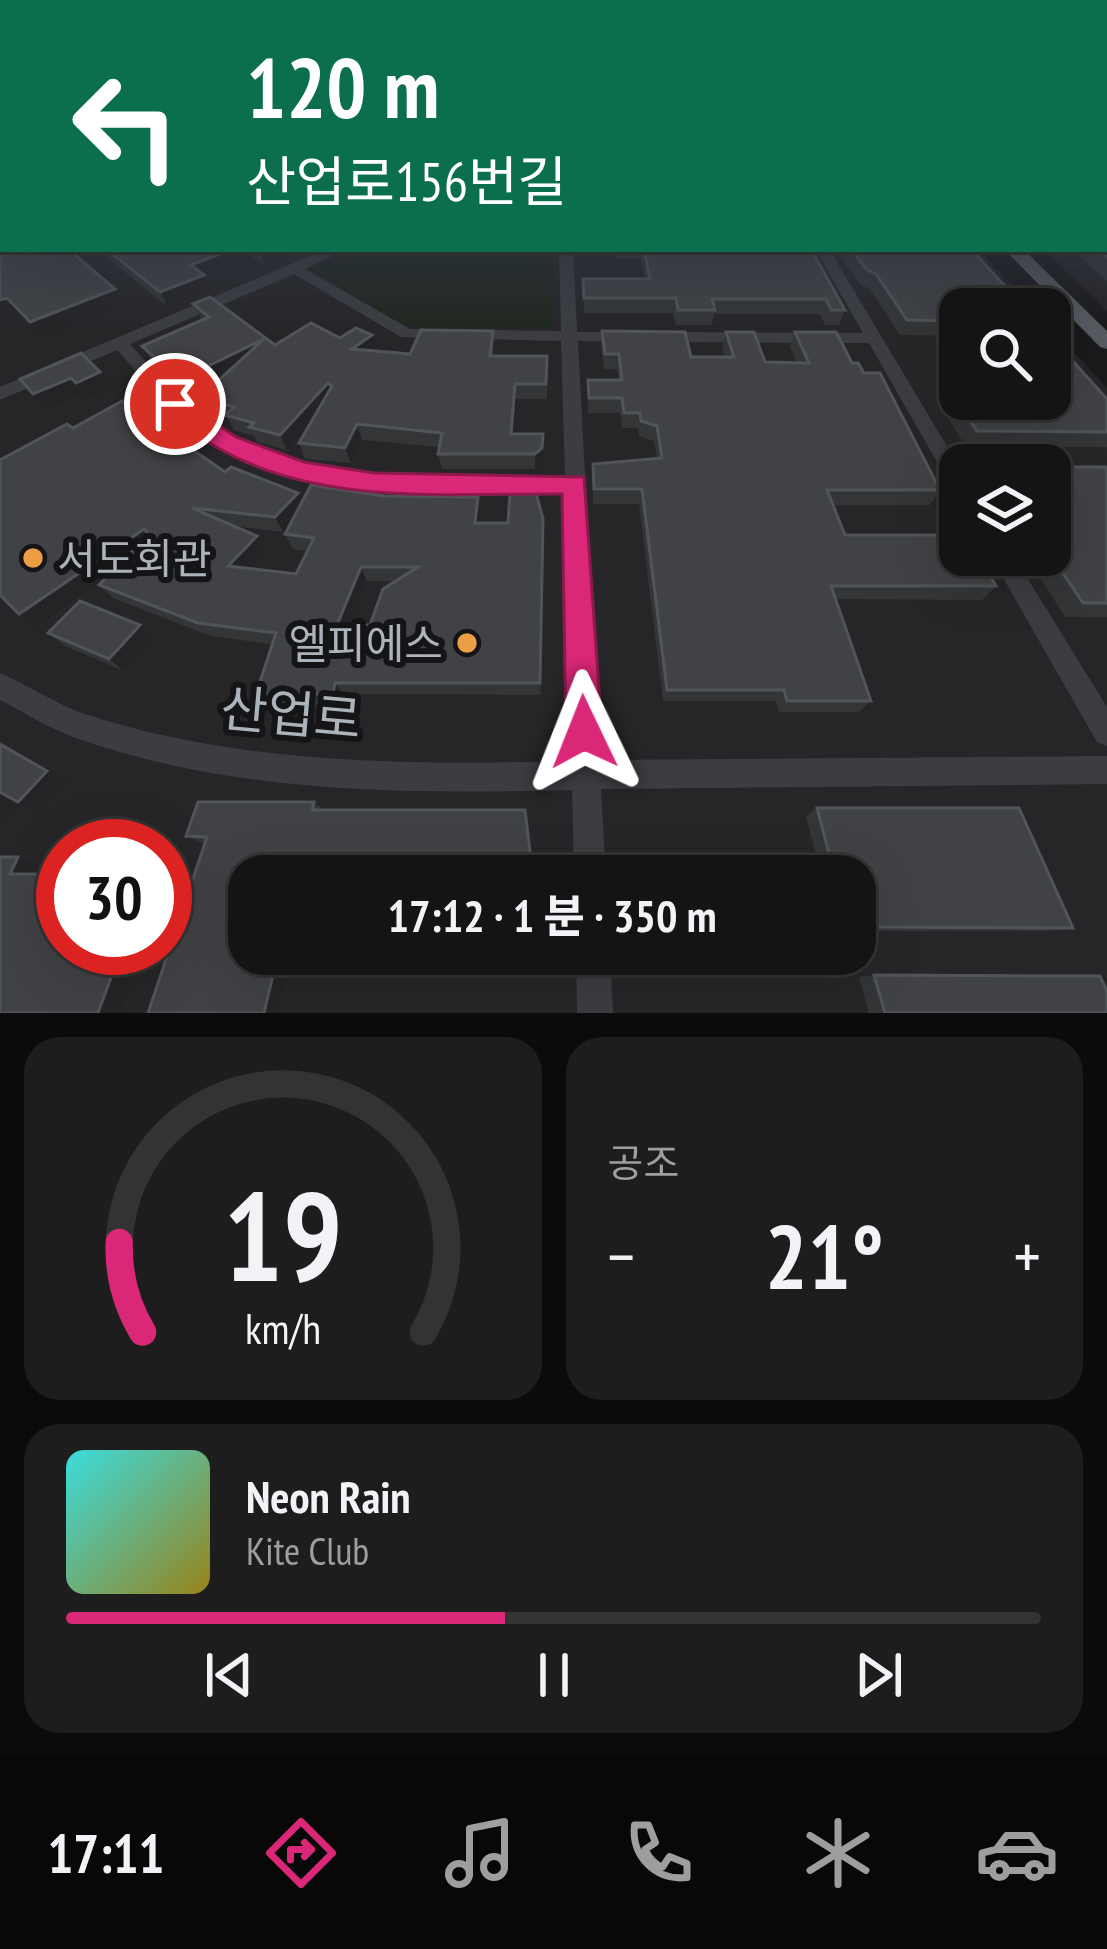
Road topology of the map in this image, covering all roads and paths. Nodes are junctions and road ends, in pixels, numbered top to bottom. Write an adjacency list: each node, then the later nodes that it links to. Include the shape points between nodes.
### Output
1 (332, 252): 5 (street)
2 (566, 252): 6 (street)
3 (824, 252): 7 (street)
4 (1016, 252): 9 (main road)
5 (294, 268): 6 (street, via 407,334); 8 (street)
6 (570, 337): 7 (street); 12 (street)
7 (872, 338): 11 (street)
8 (119, 343): 10 (street); 12 (street, via 175,404 227,443 302,471 374,483)
9 (1107, 343)
10 (0, 394)
11 (939, 450)
12 (575, 484): 17 (street)
13 (1014, 576): 15 (street)
14 (0, 686): 17 (street, 산업로, via 95,734 226,763 447,777)
15 (1107, 732)
16 (1107, 770): 17 (street, 산업로)
17 (586, 774): 18 (street)
18 (589, 855)
19 (593, 975): 20 (street)
20 (595, 1013)

